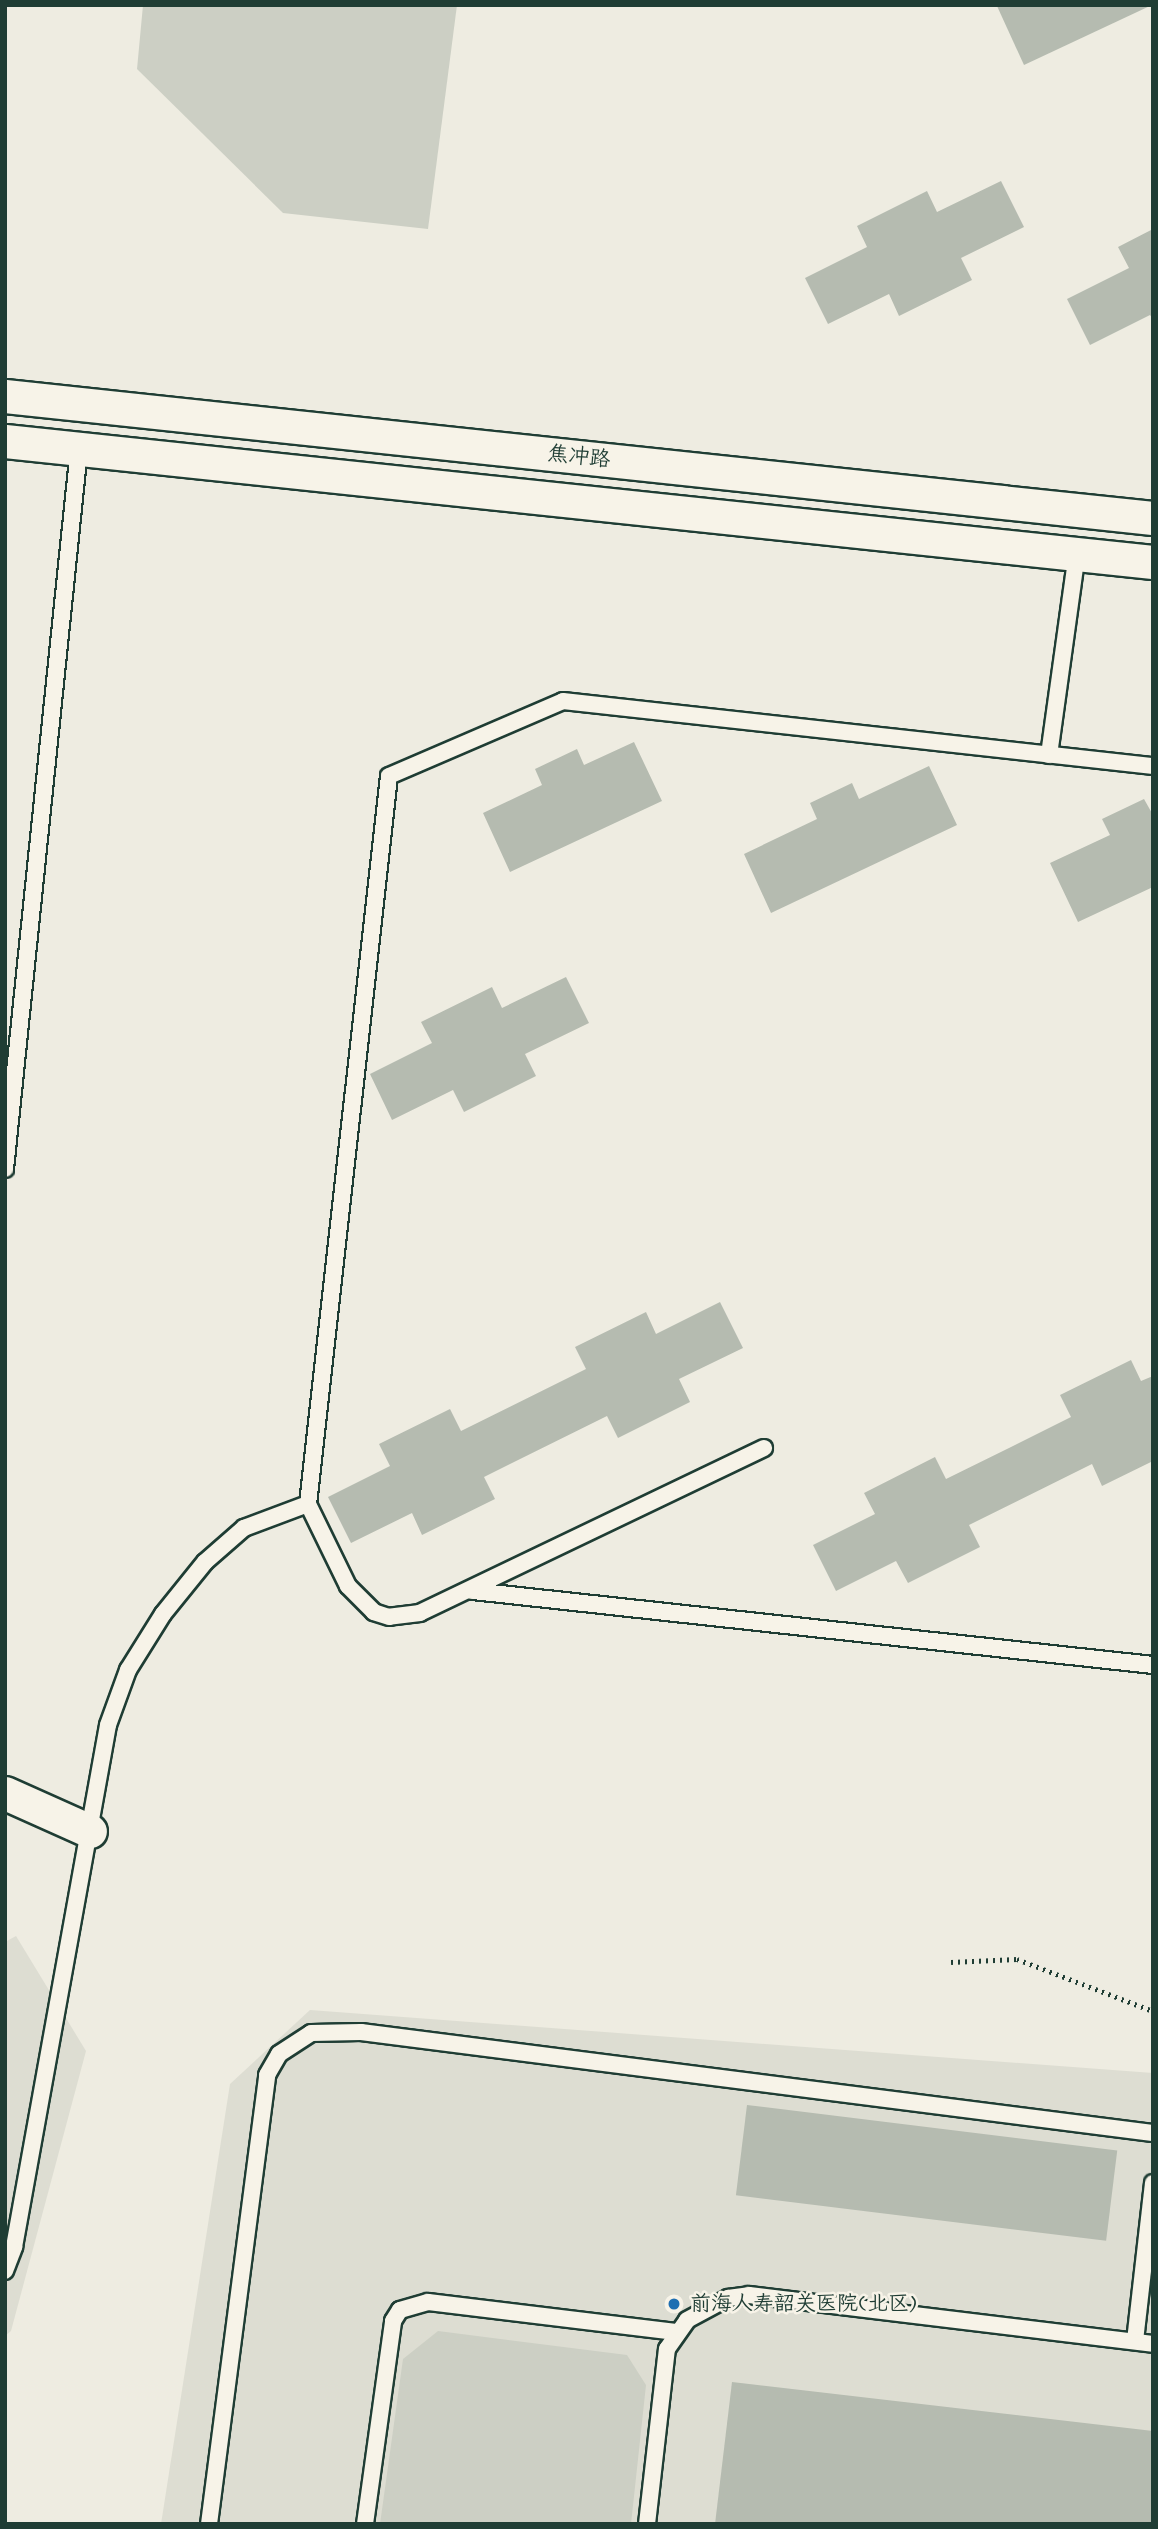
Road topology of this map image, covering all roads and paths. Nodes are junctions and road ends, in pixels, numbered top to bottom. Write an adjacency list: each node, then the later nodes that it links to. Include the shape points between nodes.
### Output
1 (5, 396): 4 (street, 焦冲路)
2 (5, 441): 3 (street)
3 (79, 449): 5 (street); 9 (lane)
4 (1153, 518)
5 (1077, 554): 6 (street); 7 (lane)
6 (1153, 562)
7 (1049, 755): 8 (lane); 11 (lane, via 563,701 389,775)
8 (1153, 766)
9 (5, 1169)
10 (764, 1448): 12 (lane)
11 (308, 1504): 12 (lane, via 348,1586 374,1612 404,1618); 15 (lane, via 244,1528 205,1562 163,1614 128,1670 108,1725)
12 (473, 1591): 13 (lane)
13 (1153, 1665)
14 (5, 1793): 15 (street)
15 (90, 1831): 20 (lane, via 14,2247)
16 (951, 1962): 17 (path, via 1017,1959)
17 (1153, 2011)
18 (1153, 2133): 24 (lane, via 361,2032 311,2033 279,2054 267,2075)
19 (1153, 2183): 22 (lane)
20 (5, 2272)
21 (676, 2332): 22 (lane, via 706,2309 749,2295); 25 (lane, via 428,2302 400,2309 393,2321); 26 (lane, via 667,2349)
22 (1135, 2342): 23 (lane)
23 (1153, 2344)
24 (209, 2524)
25 (365, 2524)
26 (647, 2524)

